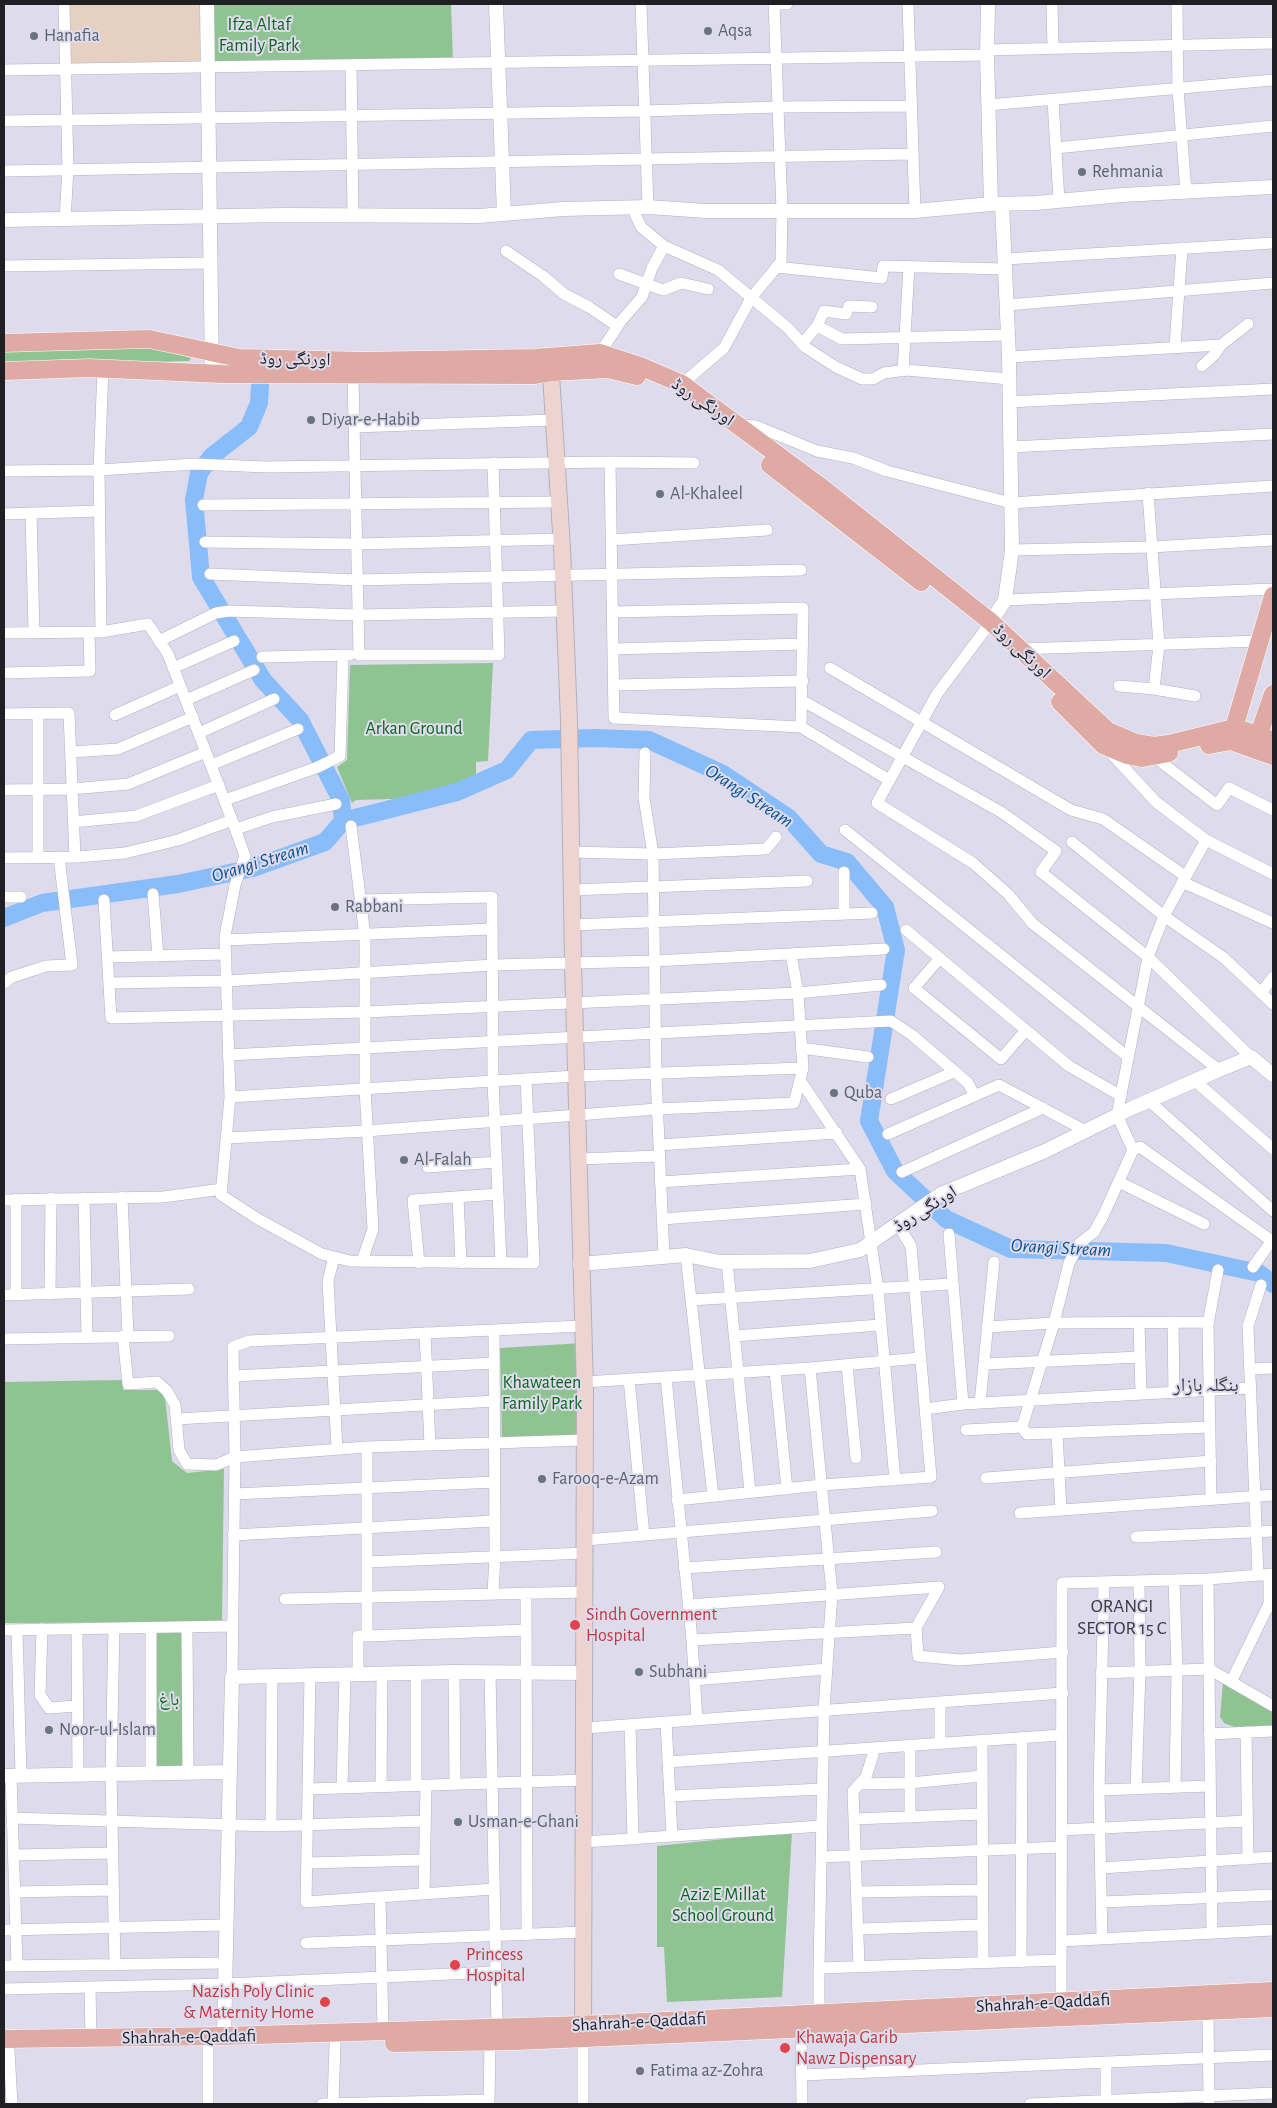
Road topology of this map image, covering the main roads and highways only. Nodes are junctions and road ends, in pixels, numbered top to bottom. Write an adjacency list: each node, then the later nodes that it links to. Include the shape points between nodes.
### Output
1 (4, 343): 2 (main road, اورنگی روڈ, via 149,339 239,358)
2 (545, 368): 3 (main road, اورنگی روڈ, via 354,375 103,369); 5 (main road, via 608,369 635,374 675,393); 5 (main road, اورنگی روڈ, via 600,353 682,384 825,490); 12 (main road, via 557,463 569,720 585,1440)
3 (4, 371)
4 (1273, 596): 7 (main road)
5 (987, 625): 7 (main road, اورنگی روڈ, via 1020,650 1108,731 1136,743 1154,746); 7 (main road, via 1104,744 1127,755 1153,756)
6 (1273, 694): 8 (main road)
7 (1232, 735): 8 (main road)
8 (1262, 741): 9 (main road)
9 (1273, 756)
10 (1273, 1991): 12 (main road, Shahrah-e-Qaddafi, via 819,2014)
11 (1273, 2008): 12 (main road, Shahrah-e-Qaddafi, via 801,2029)
12 (583, 2032): 13 (main road, Shahrah-e-Qaddafi)
13 (494, 2035): 14 (main road, Shahrah-e-Qaddafi, via 335,2044); 14 (main road, Shahrah-e-Qaddafi, via 383,2031 91,2038)
14 (6, 2048)

